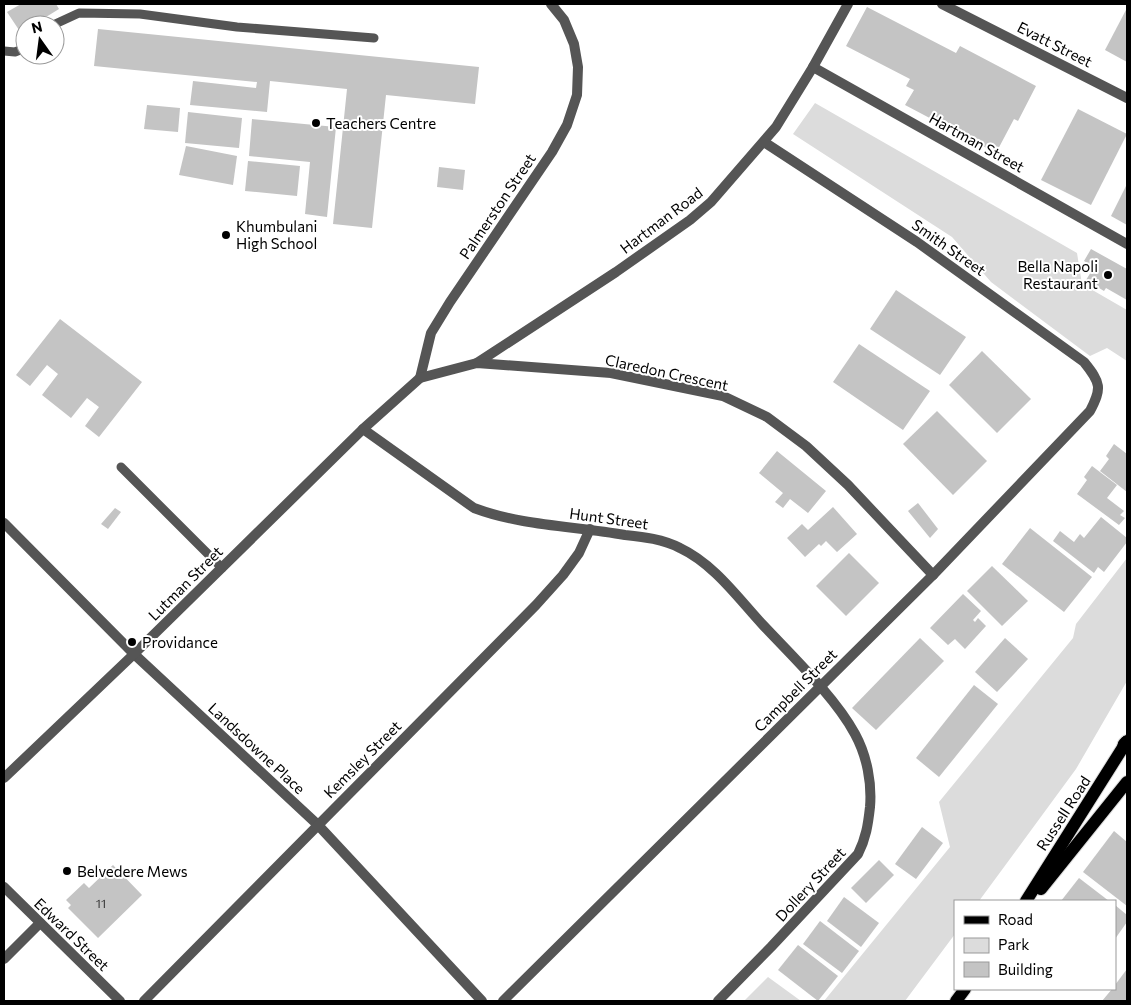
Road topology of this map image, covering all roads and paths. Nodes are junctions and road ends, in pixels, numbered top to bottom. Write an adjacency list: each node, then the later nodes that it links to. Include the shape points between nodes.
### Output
1 (551, 4): 11 (street, Palmerston Street, via 564,20 574,44 578,67 577,95 567,125 450,302 432,333)
2 (848, 4): 6 (street, Hartman Road)
3 (942, 4): 7 (street, Evatt Street)
4 (65, 20): 5 (lane, via 80,13 140,14 237,27)
5 (374, 38)
6 (813, 67): 8 (street, Hartman Road); 9 (street, Hartman Street)
7 (1127, 98)
8 (764, 142): 10 (street, Hartman Road, via 712,202 690,220); 12 (street, Smith Street, via 917,242 1084,362 1095,376)
9 (1127, 244)
10 (477, 363): 11 (street, Claredon Crescent); 18 (street, Claredon Crescent, via 611,373 723,396 767,417 806,446 848,485)
11 (420, 378): 13 (street, Lutman Street)
12 (1099, 393): 18 (street, Campbell Street, via 1090,411)
13 (363, 429): 16 (street, Hunt Street, via 474,508 494,516 530,523); 17 (street, Lutman Street)
14 (120, 467): 17 (lane)
15 (4, 523): 19 (street, Landsdowne Place)
16 (590, 529): 20 (street, Hunt Street, via 658,540 681,548 710,568); 24 (street, Kemsley Street, via 579,553 536,605)
17 (222, 568): 19 (street, Lutman Street)
18 (933, 575): 20 (street, Campbell Street)
19 (134, 654): 22 (street, Lutman Street); 24 (street, Landsdowne Place)
20 (820, 686): 34 (street, Campbell Street); 35 (street, Dollery Street, via 848,722 864,755 871,797 866,839 858,854)
21 (1126, 743): 26 (main road, Russell Road)
22 (4, 778)
23 (1127, 782): 27 (main road, Russell Road)
24 (318, 825): 32 (street, Kemsley Street); 33 (street, Landsdowne Place)
25 (4, 887): 28 (street, Edward Street)
26 (1027, 900)
27 (1033, 900)
28 (40, 923): 29 (street); 31 (street, Edward Street)
29 (4, 959)
30 (964, 990): 36 (main road)
31 (120, 1001)
32 (144, 1001)
33 (482, 1001)
34 (503, 1001)
35 (718, 1001)
36 (956, 1001)

